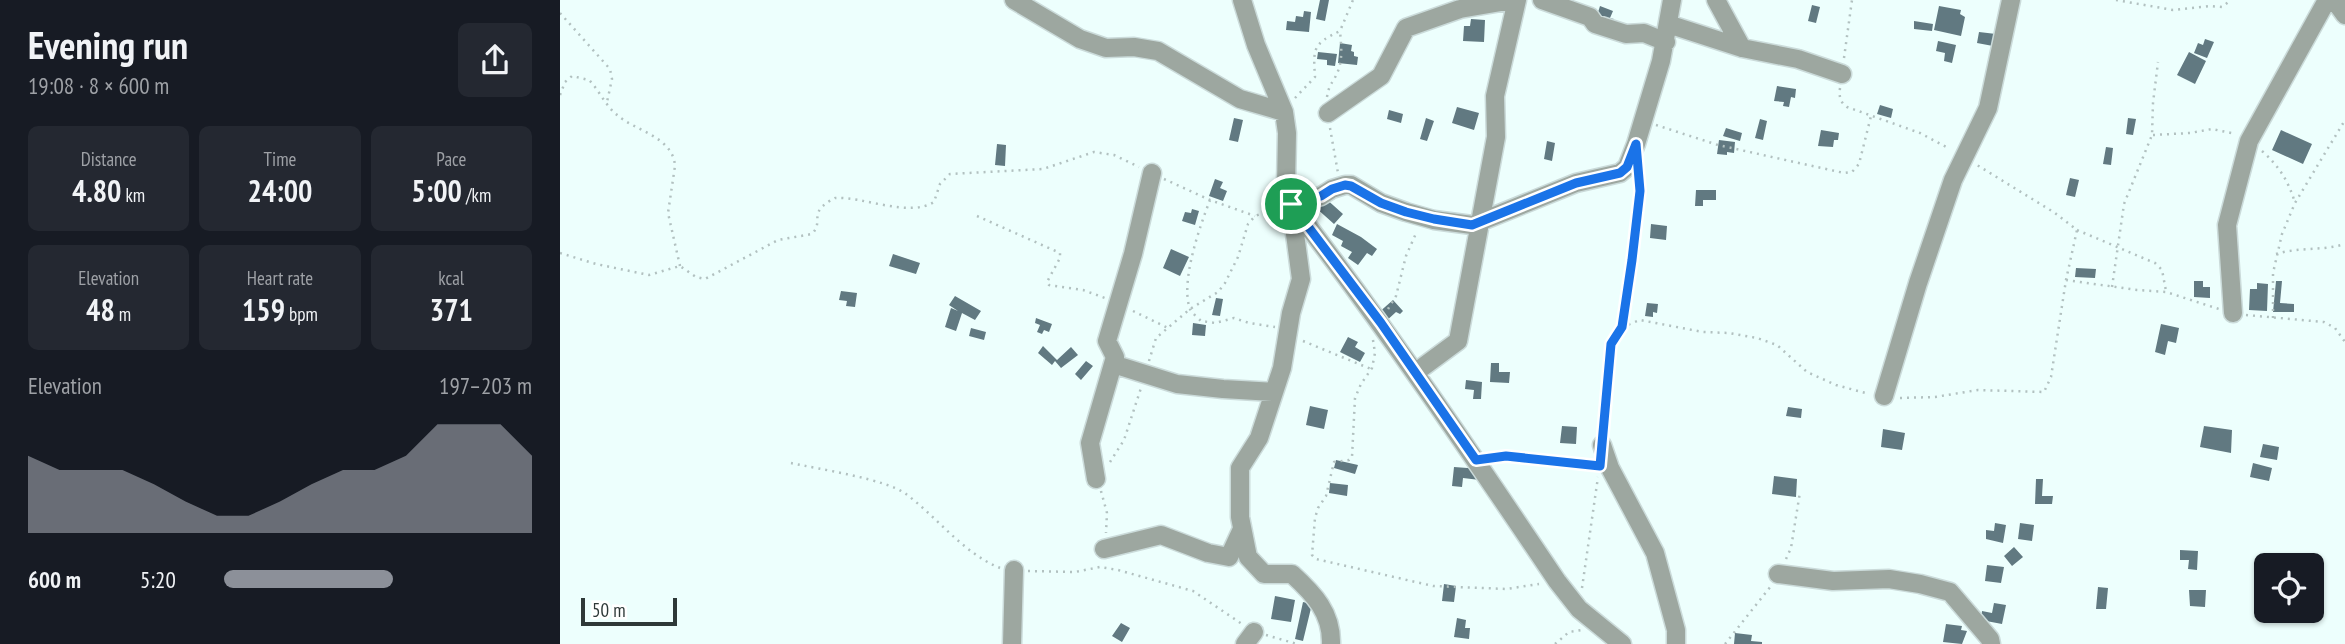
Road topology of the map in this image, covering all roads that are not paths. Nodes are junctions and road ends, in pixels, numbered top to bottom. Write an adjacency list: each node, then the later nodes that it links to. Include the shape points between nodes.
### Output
1 (1014, 0): 14 (street, via 1088,43 1158,51 1240,99)
2 (1242, 0): 14 (street)
3 (1515, 0): 15 (street, via 1460,9 1406,28 1381,76); 18 (street, via 1495,96 1496,137)
4 (1542, 0): 11 (street, via 1626,34)
5 (1672, 0): 11 (street)
6 (1716, 0): 12 (street)
7 (2011, 0): 23 (street, via 1988,108 1953,180)
8 (2327, 0): 19 (street, via 2249,141 2227,225)
9 (2334, 0): 10 (street)
10 (2345, 15)
11 (1667, 33): 12 (street); 18 (street, via 1627,167)
12 (1742, 48): 13 (street, via 1798,59)
13 (1842, 75)
14 (1284, 112): 17 (street, via 1286,186)
15 (1328, 113)
16 (1152, 173): 20 (street, via 1107,341 1115,357)
17 (1291, 204): 18 (street, via 1345,185 1381,203 1434,219); 21 (street); 22 (street, via 1301,279)
18 (1479, 222): 21 (street, via 1458,341)
19 (2234, 313)
20 (1113, 364): 22 (street, via 1177,384); 25 (street, via 1090,443)
21 (1416, 372): 32 (street, via 1557,581 1579,608)
22 (1275, 392): 26 (street, via 1259,438 1240,468)
23 (1884, 396)
24 (1602, 445): 33 (street, via 1655,553 1676,630)
25 (1097, 479)
26 (1242, 529): 27 (street, via 1229,557 1161,535); 31 (street, via 1248,557 1264,574 1292,574 1315,595 1332,629)
27 (1104, 549)
28 (1014, 570): 30 (street)
29 (1778, 574): 34 (street, via 1833,581 1889,579 1950,592)
30 (1012, 644)
31 (1331, 644)
32 (1622, 644)
33 (1675, 644)
34 (1992, 644)

